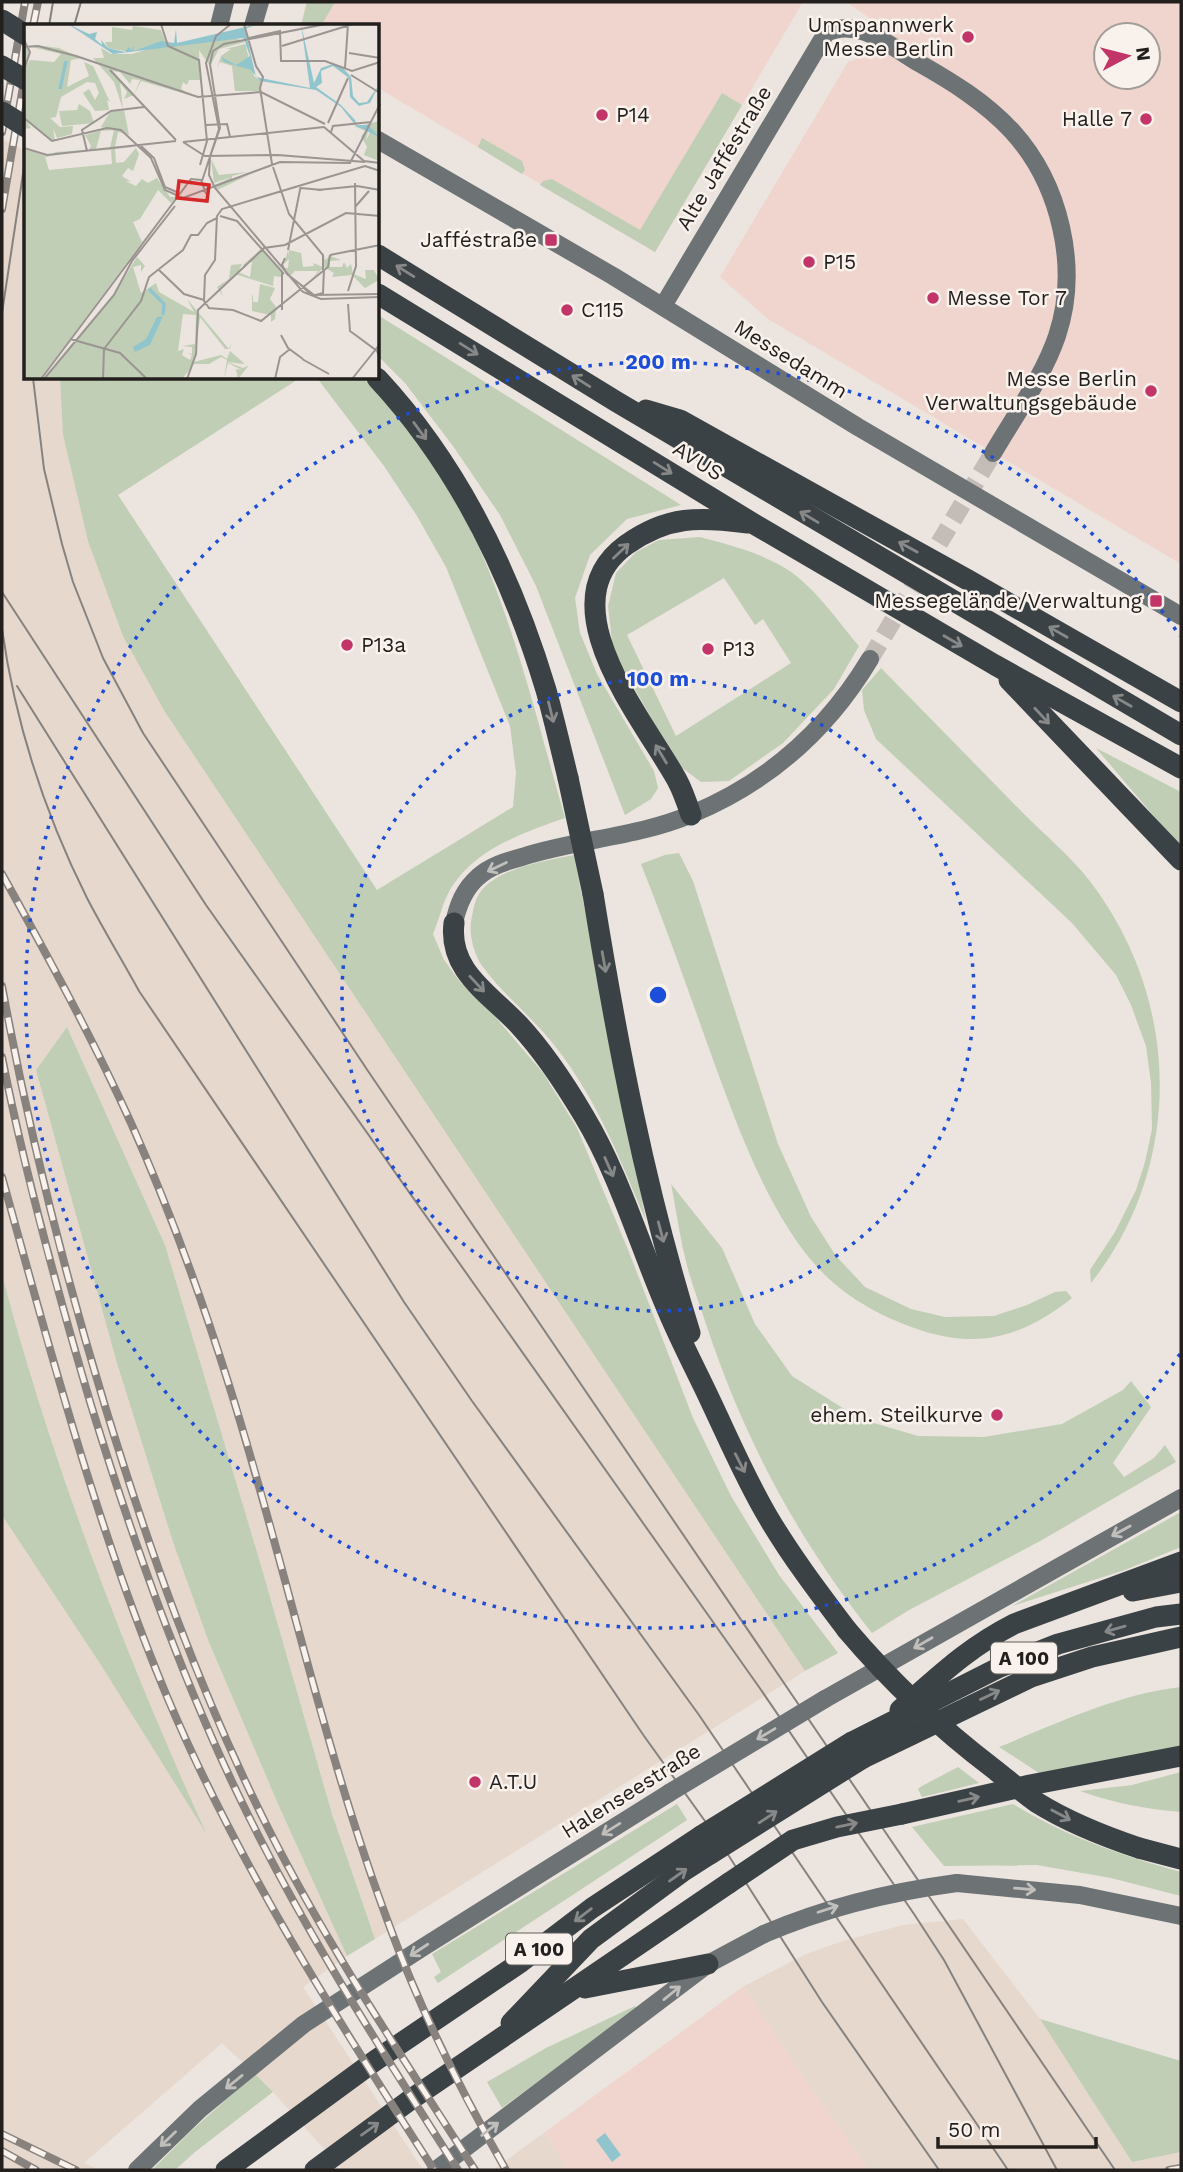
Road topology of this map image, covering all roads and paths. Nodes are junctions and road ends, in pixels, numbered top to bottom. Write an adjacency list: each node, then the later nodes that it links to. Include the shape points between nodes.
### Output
1 (225, 2): 4 (main road)
2 (260, 2): 5 (main road)
3 (2, 20): 6 (highway, bridge)
4 (220, 24)
5 (254, 24)
6 (24, 34)
7 (2, 66): 8 (highway, bridge)
8 (24, 79)
9 (2, 112): 10 (highway, bridge)
10 (24, 126)
11 (380, 141): 14 (main road, Messedamm)
12 (380, 256): 16 (highway, one-way to 12)
13 (380, 295): 18 (highway, AVUS, one-way to 18)
14 (663, 306): 17 (main road, Alte Jafféstraße, via 826,33 844,27 864,30 972,95 1013,133 1036,165 1054,203 1065,253 1066,290 1060,323 1046,362); 19 (main road, Messedamm, via 858,427)
15 (379, 380): 28 (highway, one-way to 28, bridge, via 417,425 461,492 499,564 546,691 593,894 637,1135)
16 (617, 402): 22 (highway, one-way to 16, via 680,420); 23 (highway, one-way to 16)
17 (993, 453)
18 (754, 524): 21 (highway, AVUS, one-way to 21); 25 (highway, one-way to 18, via 678,783 606,657 596,624 595,592 604,568 641,534 674,521 704,518)
19 (1181, 616)
20 (870, 659): 25 (main road, via 851,690 805,743 762,777)
21 (995, 665): 24 (highway); 26 (highway, one-way to 26)
22 (1181, 702)
23 (1181, 735)
24 (1181, 768)
25 (691, 815): 27 (main road, one-way to 27, via 500,864 478,877 458,903)
26 (1181, 860)
27 (454, 923): 28 (highway, one-way to 28, via 455,950 462,967 520,1025 585,1119)
28 (711, 1401): 39 (highway, one-way to 39, bridge, via 767,1516 806,1575 876,1665 912,1701 1036,1802 1093,1832)
29 (1181, 1498): 44 (main road, Halenseestraße, one-way to 44, bridge, via 825,1699 425,1946 304,2024 200,2109)
30 (1181, 1562): 32 (highway)
31 (1181, 1582): 32 (highway)
32 (1049, 1611): 35 (highway, via 990,1636 952,1662)
33 (1181, 1614): 35 (highway, A 100, one-way to 35, via 1058,1644 1000,1667)
34 (1181, 1637): 36 (highway, A 100, one-way to 34, via 1031,1677 1092,1657)
35 (877, 1729): 36 (highway, A 100)
36 (858, 1750): 38 (highway, A 100, bridge)
37 (1181, 1756): 42 (highway, A 100, one-way to 37, bridge, via 793,1840 1030,1785)
38 (706, 1845): 43 (highway, A 100, one-way to 38, via 591,1939 682,1871); 45 (highway, A 100, one-way to 45, via 592,1908)
39 (1181, 1859)
40 (1181, 1916): 41 (main road, one-way to 40, bridge, via 801,1918 853,1901 957,1883 1080,1895)
41 (708, 1965): 42 (highway); 47 (main road, one-way to 41)
42 (576, 1989): 43 (highway, A 100)
43 (483, 2052): 46 (highway, A 100, one-way to 43)
44 (137, 2170)
45 (226, 2170)
46 (315, 2170)
47 (436, 2170)

